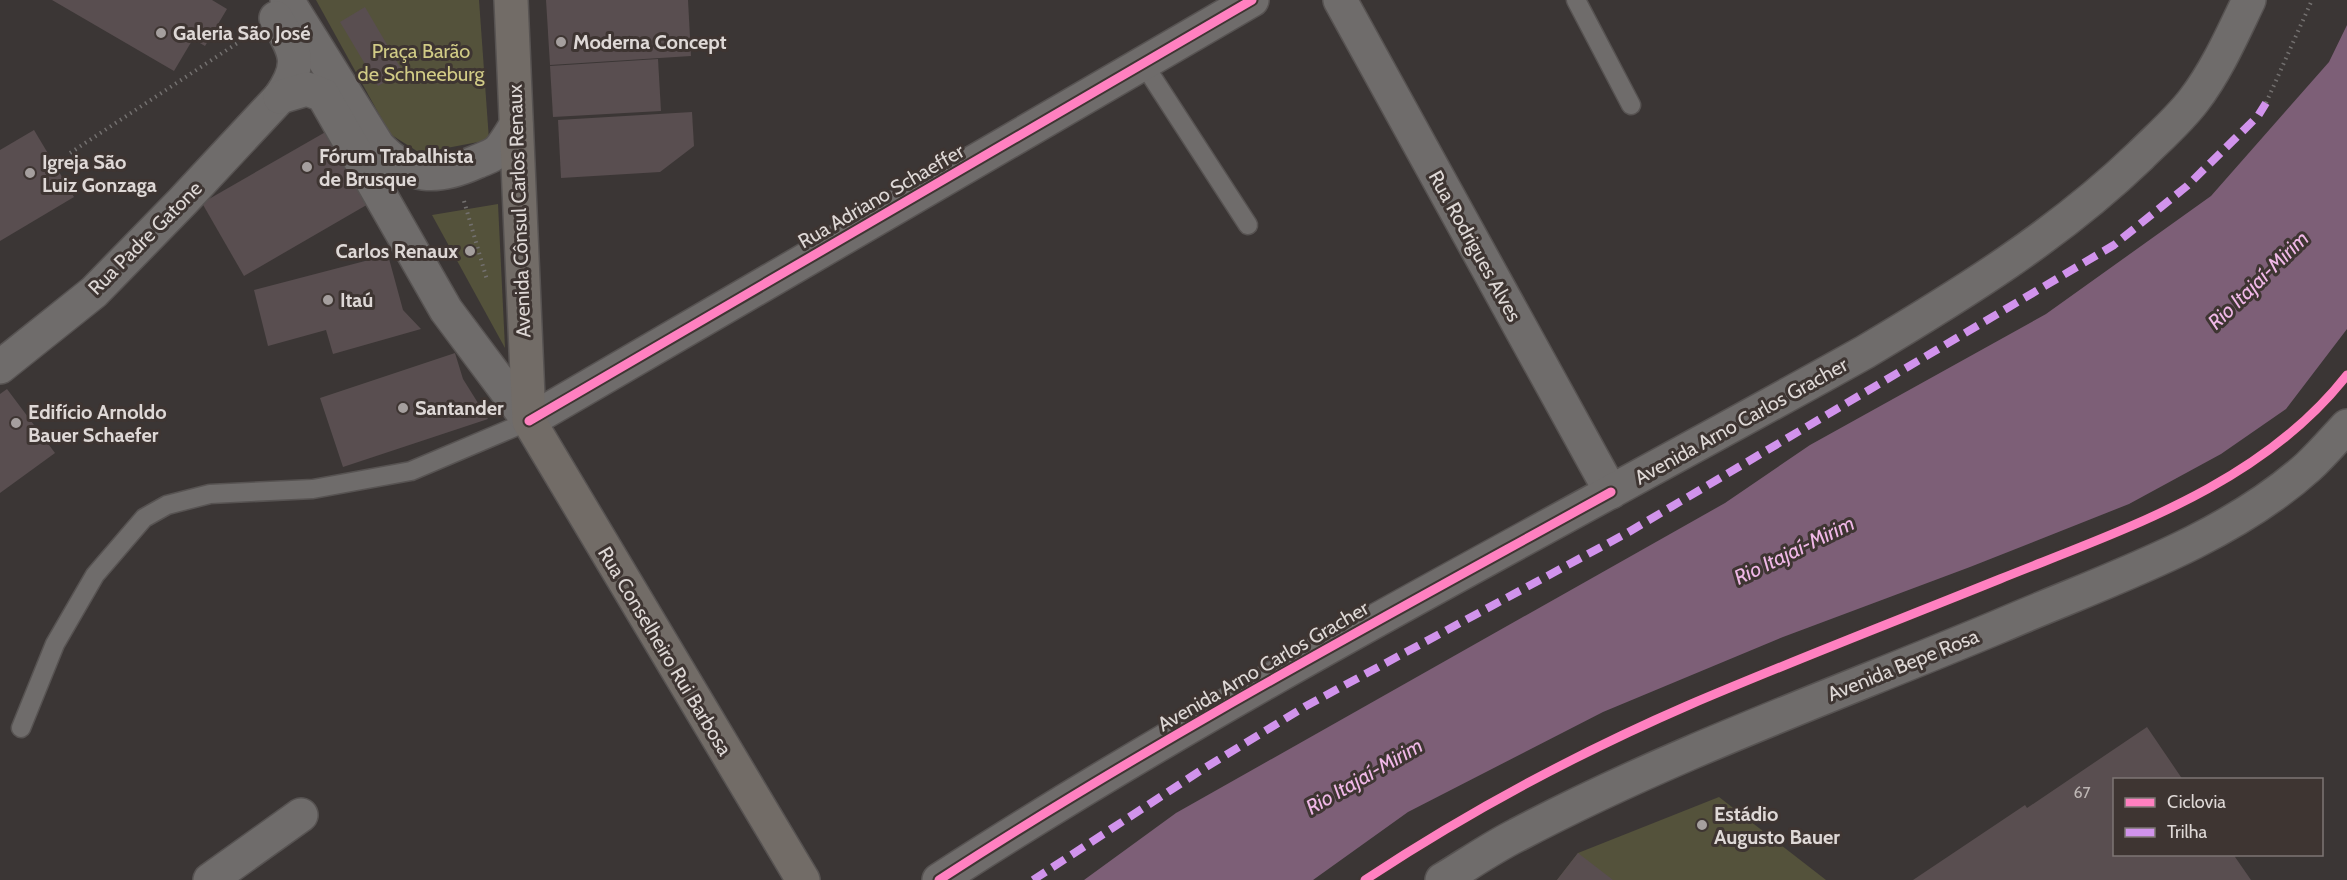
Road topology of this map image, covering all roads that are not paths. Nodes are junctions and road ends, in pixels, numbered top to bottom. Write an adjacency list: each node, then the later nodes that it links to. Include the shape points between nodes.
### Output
1 (265, 0): 9 (main road, Rua Padre Gatone, via 296,61 293,78)
2 (287, 0): 11 (main road, via 378,146 406,169 434,176 456,171 499,150)
3 (511, 0): 11 (main road, Avenida Cônsul Carlos Renaux)
4 (1252, 0): 8 (main road, Rua Adriano Schaeffer)
5 (1340, 0): 16 (main road, Rua Rodrigues Alves)
6 (1576, 0): 10 (lane)
7 (2249, 0): 16 (main road, Avenida Arno Carlos Gracher, via 2194,100 2109,186 2050,233 1962,294 1865,352)
8 (1143, 63): 12 (lane); 14 (main road, Rua Adriano Schaeffer)
9 (280, 97): 13 (main road, Rua Padre Gatone, via 93,292); 14 (main road, via 307,89 323,95 446,310)
10 (1631, 105)
11 (516, 125): 14 (main road, Avenida Cônsul Carlos Renaux)
12 (1248, 225)
13 (0, 367)
14 (529, 421): 17 (lane, via 411,471 313,489 210,494 167,505 144,518 95,575 55,644); 20 (main road, Rua Conselheiro Rui Barbosa)
15 (2347, 426): 22 (main road, Avenida Bepe Rosa, via 2307,467 2273,493 2170,553 1668,763 1515,836)
16 (1611, 492): 21 (main road, Avenida Arno Carlos Gracher, via 1227,705)
17 (21, 728)
18 (301, 815): 19 (main road)
19 (210, 880)
20 (802, 880)
21 (939, 880)
22 (1442, 880)

